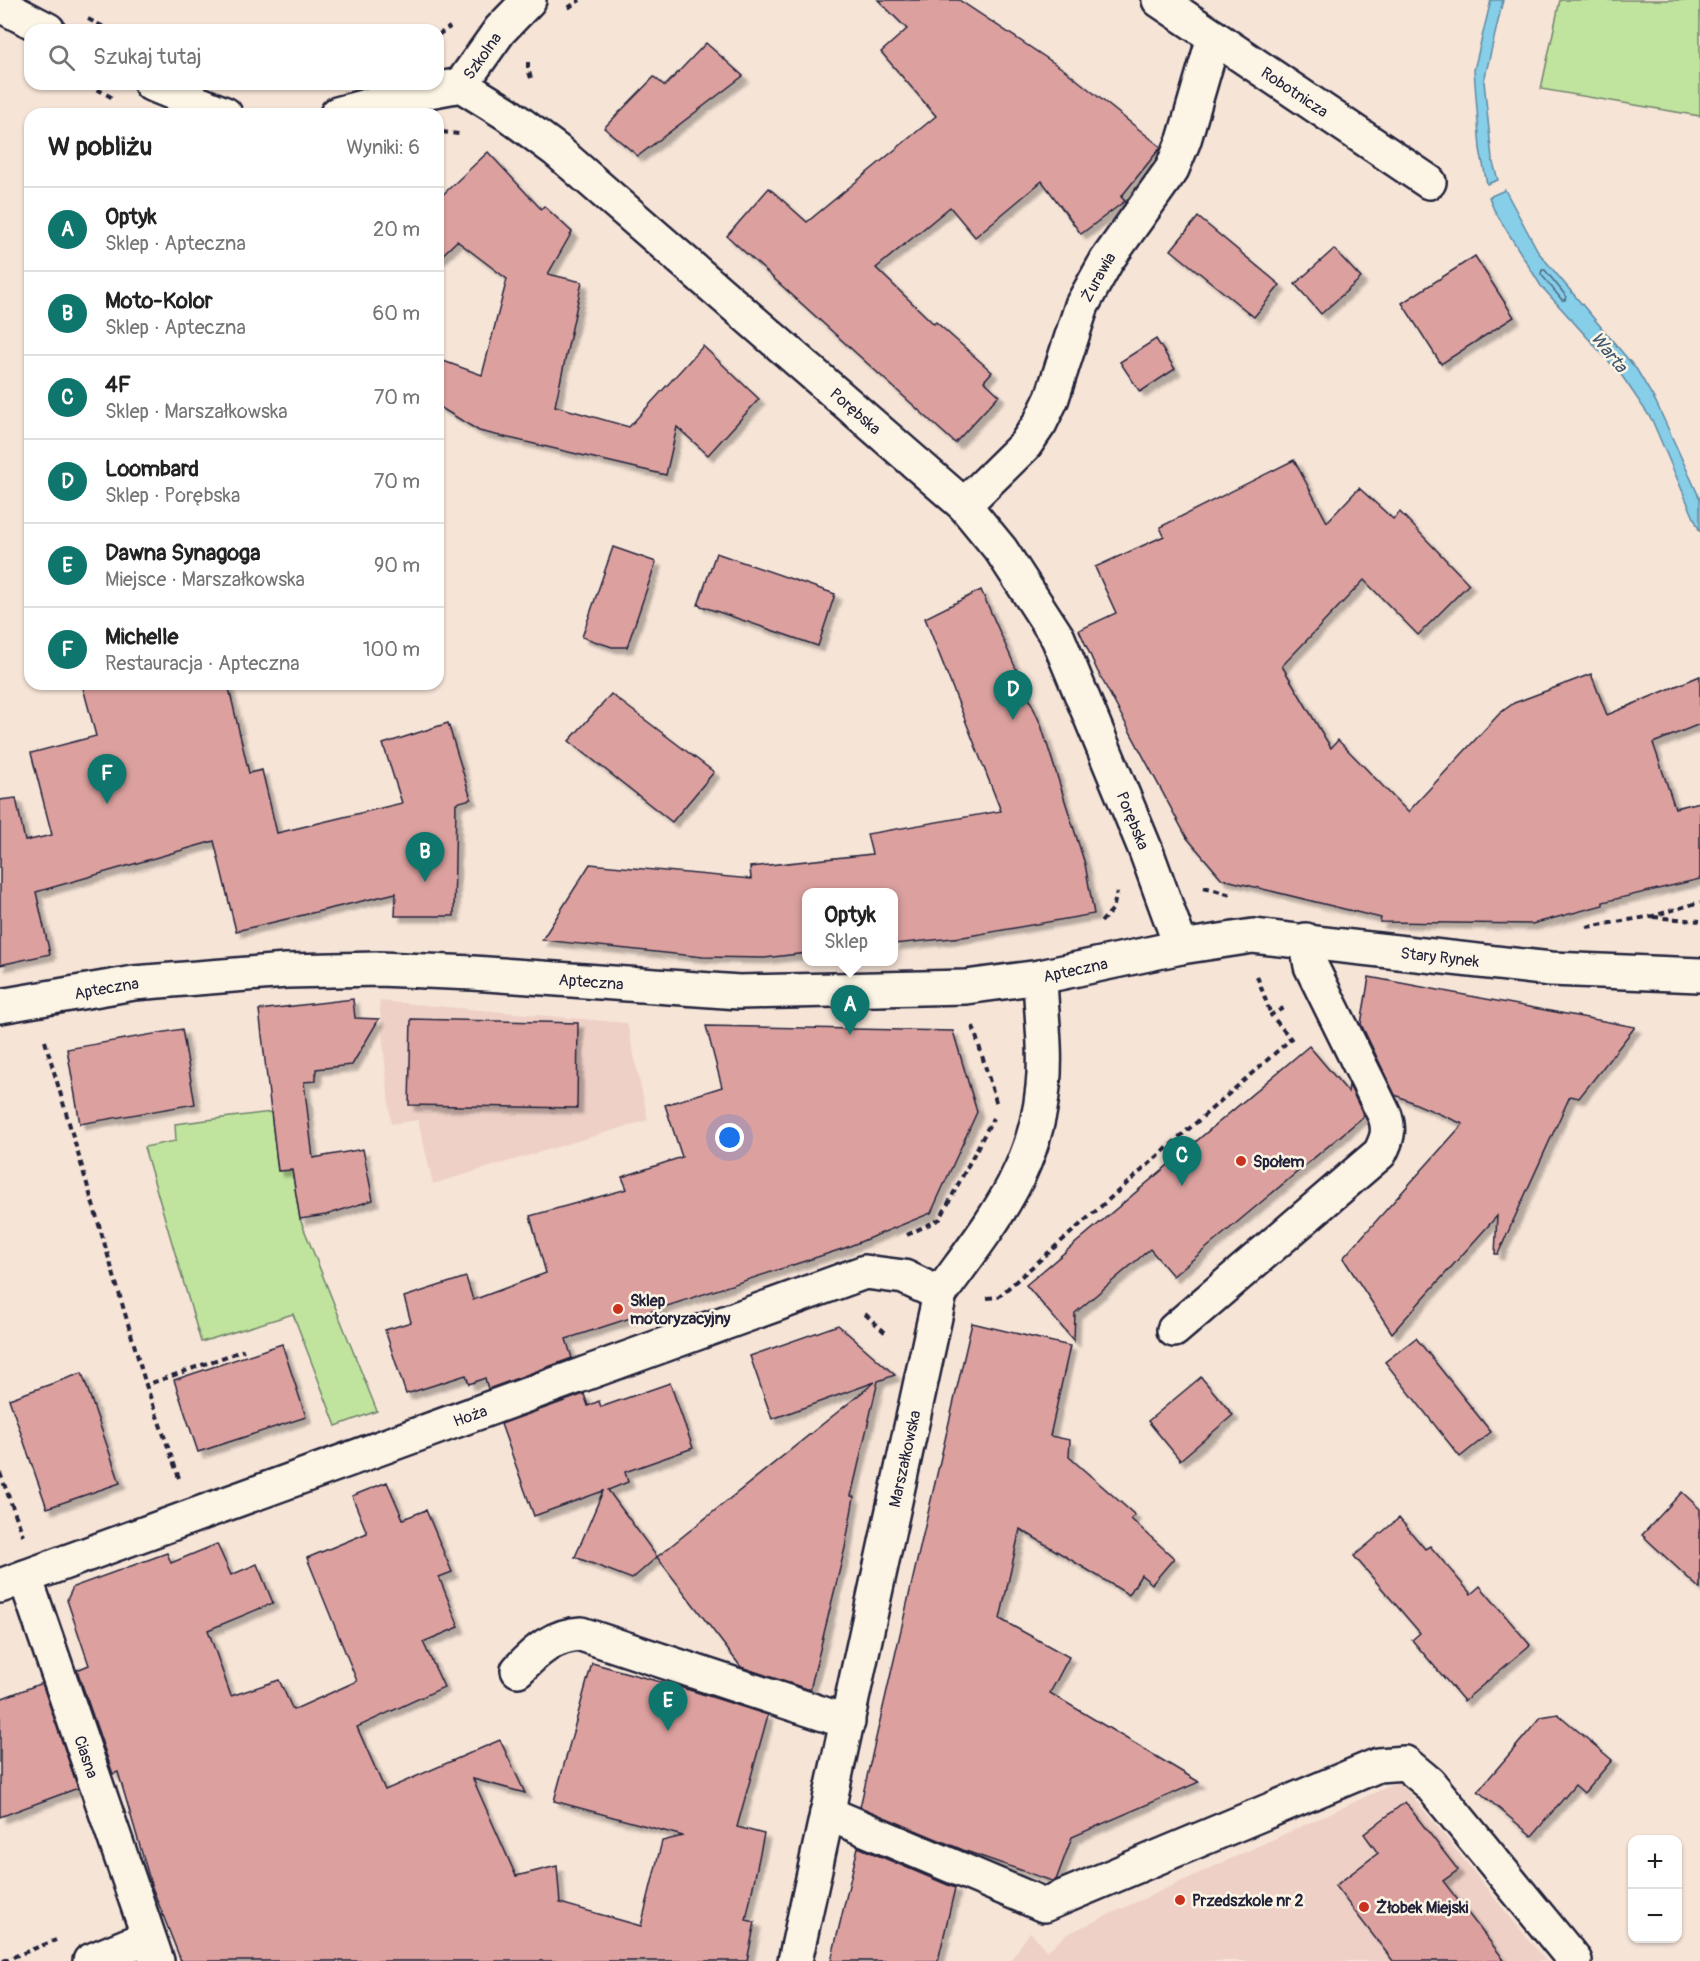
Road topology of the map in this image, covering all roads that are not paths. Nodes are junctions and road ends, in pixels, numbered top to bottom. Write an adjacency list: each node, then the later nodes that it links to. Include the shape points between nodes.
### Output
1 (529, 0): 6 (street, Szkolna, via 500,30)
2 (1160, 0): 5 (street, Robotnicza)
3 (0, 5): 4 (street)
4 (36, 24)
5 (1214, 37): 12 (street, Robotnicza); 13 (street, Żurawia, via 1172,169 1107,260 1082,305 1040,423 1025,444)
6 (461, 85): 7 (street); 13 (street, Porębska, via 556,150)
7 (444, 88)
8 (166, 90): 10 (street)
9 (434, 90): 11 (street)
10 (210, 108)
11 (360, 108)
12 (1429, 182)
13 (964, 505): 15 (street, Porębska, via 1002,550 1058,638)
14 (1306, 940): 15 (street, Stary Rynek, via 1253,936); 16 (street, Stary Rynek, via 1551,969); 20 (street, via 1311,966 1385,1116 1387,1139 1380,1153)
15 (1181, 947): 17 (street, Apteczna)
16 (1700, 975)
17 (1040, 977): 18 (street, Apteczna, via 966,987 739,992 472,973 286,971 134,983); 19 (street, Marszałkowska, via 1043,1087 1028,1155 1006,1203)
18 (0, 1006)
19 (940, 1294): 21 (street, Hoża, via 904,1277 865,1272); 23 (street, Marszałkowska)
20 (1174, 1330)
21 (12, 1581): 25 (street, Ciasna)
22 (518, 1670): 23 (street, via 546,1644 581,1634)
23 (848, 1722): 24 (street, Marszałkowska)
24 (827, 1813): 27 (street, Marszałkowska); 28 (street, via 1044,1905 1378,1765 1405,1763 1430,1783)
25 (152, 1949): 26 (street)
26 (90, 1961)
27 (795, 1961)
28 (1575, 1961)

